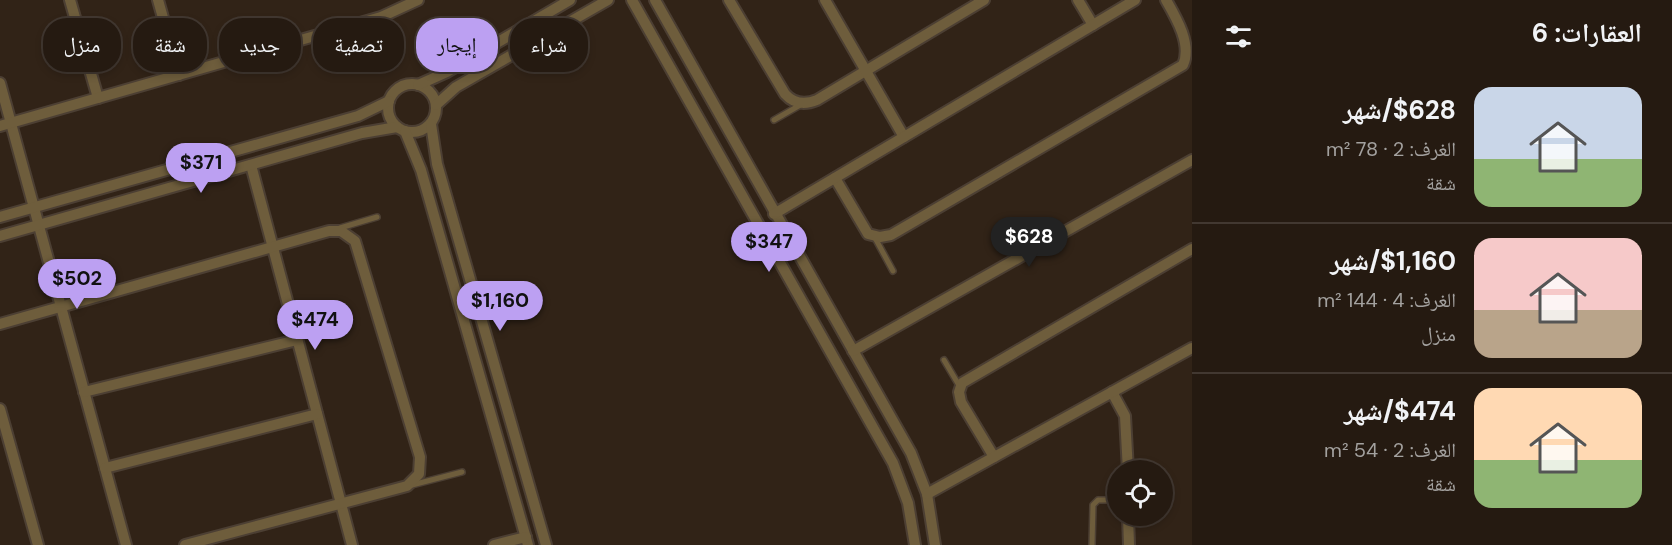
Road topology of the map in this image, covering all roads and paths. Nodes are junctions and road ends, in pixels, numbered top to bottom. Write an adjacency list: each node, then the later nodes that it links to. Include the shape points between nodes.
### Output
1 (70, 0): 22 (street)
2 (158, 0): 19 (street)
3 (418, 0): 19 (street, via 381,17)
4 (555, 0): 15 (street)
5 (570, 0): 15 (street)
6 (608, 0): 25 (street, via 456,87)
7 (632, 0): 72 (street, via 893,463 908,503)
8 (655, 0): 35 (street)
9 (729, 0): 24 (street, via 785,94)
10 (984, 0): 18 (street)
11 (1078, 0): 16 (street)
12 (1135, 0): 16 (street)
13 (1166, 0): 17 (street, via 1187,37)
14 (828, 1): 18 (street)
15 (543, 16): 21 (street)
16 (1093, 25): 30 (street)
17 (1191, 57): 41 (street, via 891,235)
18 (866, 71): 24 (street, via 817,100); 30 (street)
19 (179, 75): 22 (street)
20 (0, 82): 27 (street)
21 (418, 85): 23 (street, via 398,88); 25 (street, via 430,92)
22 (98, 98): 27 (street)
23 (389, 101): 29 (street, via 388,112); 34 (street, via 358,116)
24 (803, 103): 26 (lane)
25 (436, 105): 28 (street)
26 (774, 120)
27 (5, 124): 34 (street)
28 (431, 124): 29 (street, via 416,132); 71 (street, via 437,164)
29 (401, 129): 32 (street, via 371,131); 65 (street, via 421,170)
30 (904, 137): 33 (street)
31 (1192, 160): 49 (street)
32 (251, 165): 38 (street); 42 (street)
33 (836, 178): 35 (street); 41 (street, via 864,229)
34 (34, 206): 36 (street); 38 (street)
35 (774, 214): 49 (street)
36 (0, 217)
37 (377, 217): 39 (lane)
38 (39, 225): 40 (street); 45 (street)
39 (329, 231): 42 (street); 60 (street, via 346,233 358,246 421,463 416,479)
40 (0, 236)
41 (874, 236): 44 (lane)
42 (273, 247): 45 (street); 47 (street)
43 (1192, 249): 51 (street, via 966,380)
44 (893, 271)
45 (61, 306): 46 (street); 52 (street)
46 (0, 324)
47 (297, 340): 52 (street); 55 (street)
48 (1192, 348): 53 (street)
49 (853, 351): 61 (street, via 911,453)
50 (944, 360): 51 (lane)
51 (960, 388): 56 (street, via 961,402)
52 (84, 392): 58 (street)
53 (1112, 392): 56 (street); 57 (street, via 1125,416)
54 (0, 409): 66 (street)
55 (317, 414): 58 (street); 63 (street)
56 (994, 457): 61 (street)
57 (1127, 460)
58 (105, 468): 67 (street)
59 (462, 472): 60 (lane)
60 (407, 486): 63 (street)
61 (927, 494): 73 (street)
62 (1107, 500): 74 (lane, via 1098,500 1093,505)
63 (341, 503): 68 (street); 69 (street)
64 (1128, 526): 75 (street)
65 (527, 541): 70 (street)
66 (38, 545)
67 (126, 545)
68 (184, 545)
69 (352, 545)
70 (495, 545)
71 (546, 545)
72 (915, 545)
73 (934, 545)
74 (1092, 545)
75 (1129, 545)

